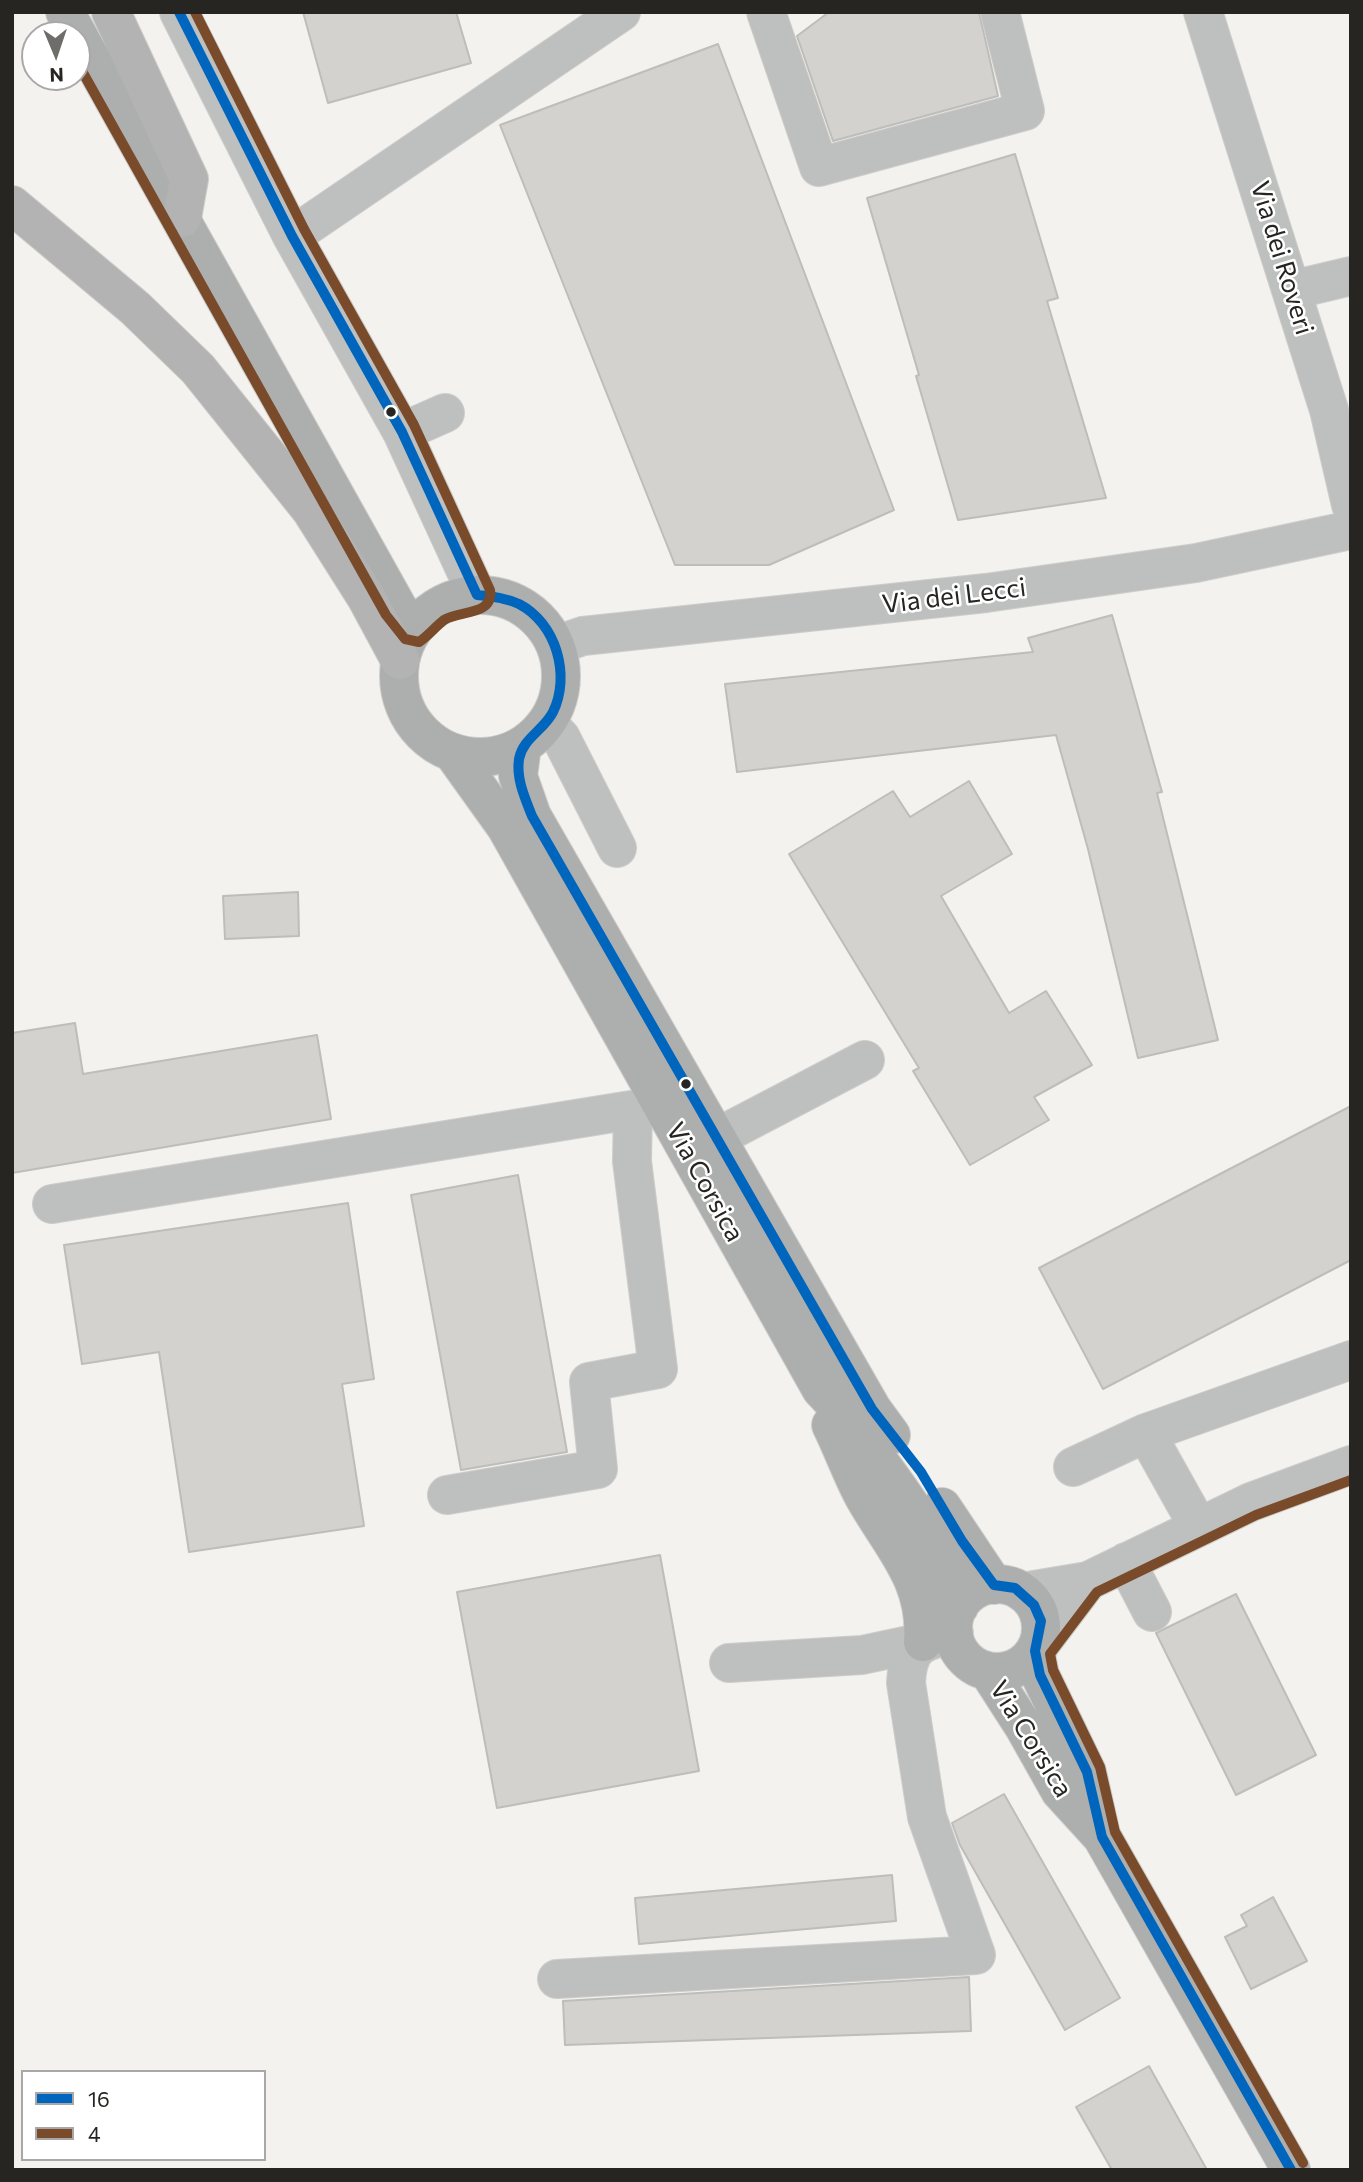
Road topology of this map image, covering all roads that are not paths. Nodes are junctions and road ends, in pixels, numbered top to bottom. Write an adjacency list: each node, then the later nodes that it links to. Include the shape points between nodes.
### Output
1 (65, 12): 9 (main road)
2 (111, 12): 9 (highway, via 189,179)
3 (180, 12): 10 (street)
4 (621, 12): 10 (street)
5 (766, 12): 7 (street, via 819,167 1025,111)
6 (1203, 12): 12 (street, Via dei Roveri)
7 (1004, 13)
8 (12, 205): 18 (highway, via 135,309 207,379 311,510 366,597)
9 (182, 218): 18 (main road, via 398,608)
10 (292, 236): 14 (street)
11 (1351, 276): 12 (street)
12 (1292, 289): 15 (street, Via dei Roveri, via 1329,410)
13 (445, 413): 14 (street)
14 (402, 432): 17 (street)
15 (1351, 506)
16 (1351, 530): 19 (street, Via dei Lecci, via 1170,567 986,593 583,636)
17 (477, 595): 18 (main road, Via Corsica, via 439,606); 19 (main road, Via Corsica, via 522,606 540,621)
18 (407, 645): 21 (main road, Via Corsica, via 401,696 413,722 430,740)
19 (556, 645): 20 (main road, Via Corsica, via 561,691)
20 (535, 734): 21 (main road, Via Corsica, via 510,752 482,757); 22 (street, via 561,738); 25 (main road, Via Corsica, via 518,776 532,816)
21 (453, 752): 24 (main road, Via Corsica, via 506,827)
22 (618, 848)
23 (865, 1060): 25 (street)
24 (647, 1108): 26 (street); 28 (main road, Via Corsica); 32 (street, via 632,1161 658,1369 589,1382 598,1469)
25 (716, 1138): 36 (main road, Via Corsica, via 872,1409 921,1472 962,1541)
26 (52, 1204)
27 (1351, 1360): 29 (street)
28 (821, 1389): 38 (main road, via 829,1420 864,1497 918,1585 924,1605); 38 (main road, Via Corsica, via 847,1415 914,1506 945,1563)
29 (1146, 1433): 31 (street); 33 (street)
30 (1351, 1465): 33 (street)
31 (1073, 1467)
32 (447, 1495)
33 (1198, 1525): 34 (street)
34 (1126, 1562): 35 (street); 37 (street)
35 (1088, 1581): 36 (street); 39 (street)
36 (1008, 1589): 38 (main road, via 972,1593); 39 (main road, Via Corsica, via 1034,1605 1041,1621)
37 (1152, 1612)
38 (946, 1627): 40 (street, via 862,1655); 41 (main road, Via Corsica, via 962,1654); 43 (street, via 911,1654 906,1683 927,1816 976,1955)
39 (1035, 1651): 41 (main road, Via Corsica, via 1014,1669); 42 (main road, Via Corsica, via 1040,1675 1087,1772)
40 (729, 1664)
41 (988, 1671): 42 (main road, Via Corsica, via 1060,1791)
42 (1102, 1837): 44 (main road, Via Corsica)
43 (557, 1979)
44 (1291, 2170)

